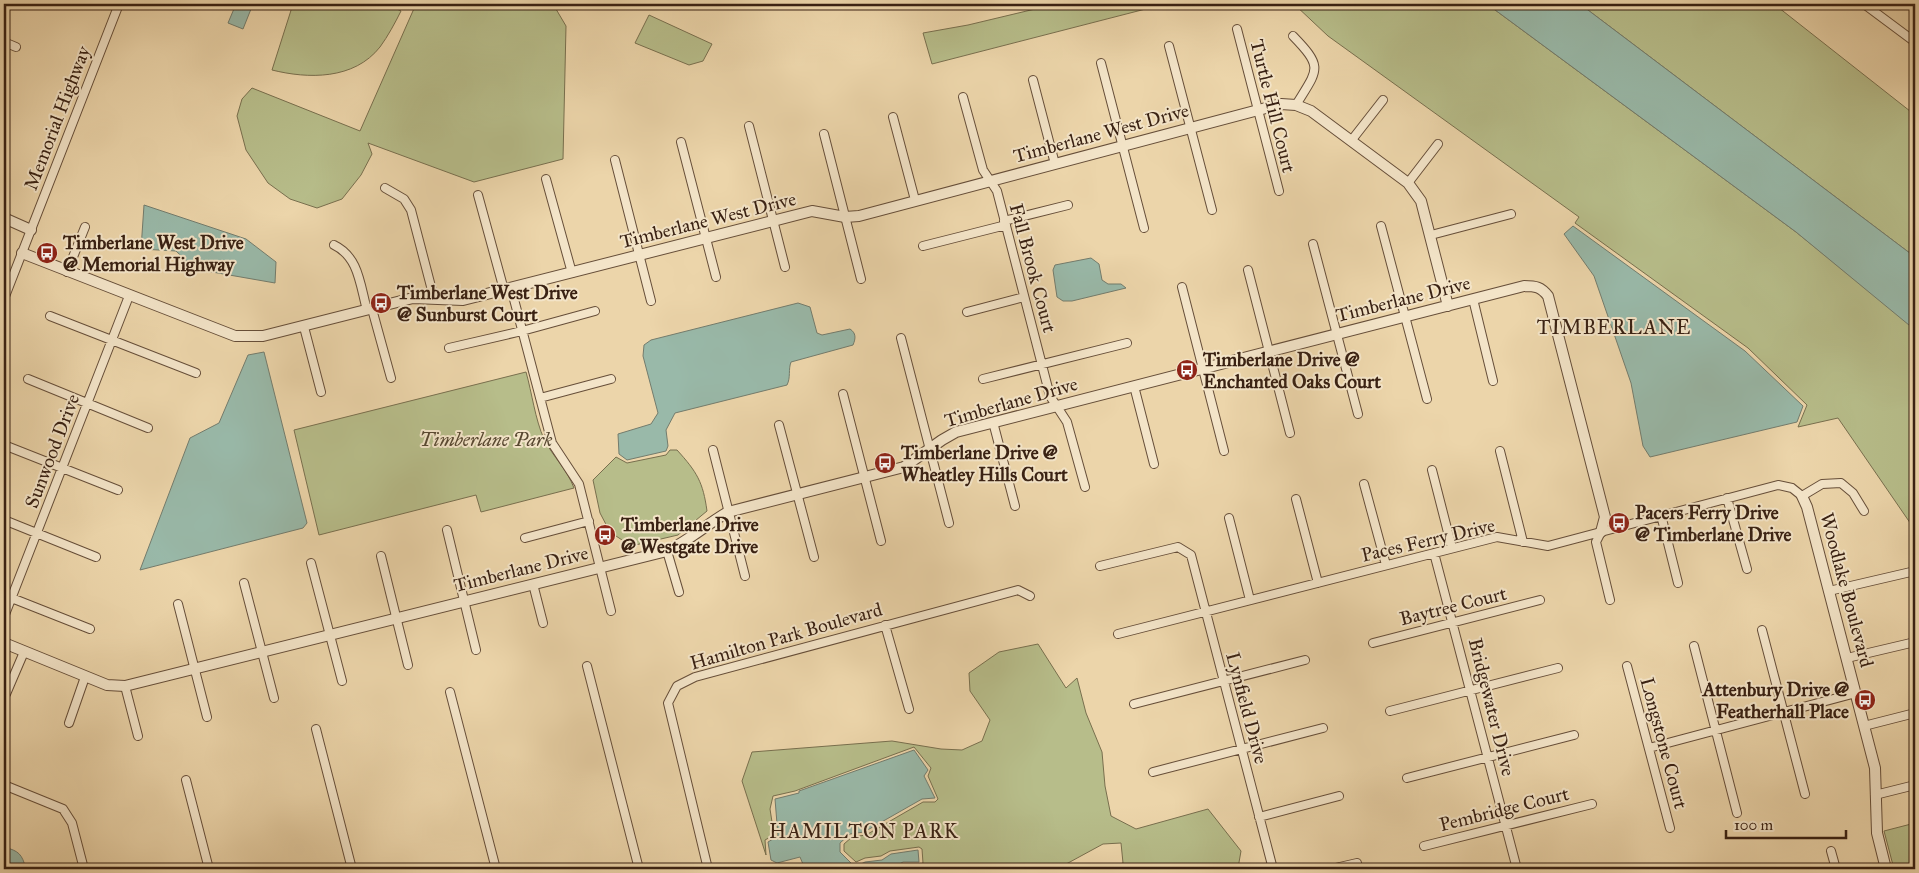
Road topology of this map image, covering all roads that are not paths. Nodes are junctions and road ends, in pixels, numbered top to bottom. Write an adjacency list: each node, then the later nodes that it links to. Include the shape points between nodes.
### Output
1 (119, 4): 42 (street, Memorial Highway)
2 (1864, 4): 6 (street)
3 (1237, 29): 14 (street, Turtle Hill Court)
4 (1293, 36): 13 (street, via 1316,65 1314,76)
5 (4, 42): 7 (street)
6 (1915, 42)
7 (16, 46)
8 (1169, 46): 17 (street)
9 (1101, 63): 22 (street)
10 (1033, 80): 24 (street)
11 (963, 98): 26 (street, Fall Brook Court, via 983,170)
12 (1383, 100): 19 (street)
13 (1296, 105): 14 (street, Timberlane West Drive, via 1281,104); 19 (street, via 1310,111)
14 (1258, 110): 17 (street, Timberlane West Drive); 29 (street, Turtle Hill Court)
15 (893, 117): 31 (street)
16 (749, 126): 37 (street)
17 (1190, 128): 22 (street, Timberlane West Drive); 33 (street)
18 (824, 134): 35 (street)
19 (1351, 141): 27 (street)
20 (681, 142): 44 (street)
21 (1438, 144): 27 (street)
22 (1123, 146): 24 (street, Timberlane West Drive); 41 (street)
23 (615, 160): 49 (street)
24 (1055, 164): 26 (street, Timberlane West Drive)
25 (546, 179): 53 (street)
26 (990, 181): 31 (street, Timberlane West Drive); 38 (street, Fall Brook Court, via 997,191)
27 (1408, 183): 43 (street, via 1421,201)
28 (386, 188): 60 (street, via 404,199 411,210)
29 (1278, 192)
30 (478, 195): 57 (street)
31 (915, 200): 35 (street, Timberlane West Drive)
32 (1068, 205): 38 (street)
33 (1212, 210)
34 (1511, 214): 43 (street)
35 (845, 217): 37 (street, Timberlane West Drive, via 812,212); 55 (street)
36 (4, 218): 42 (street)
37 (773, 221): 44 (street, Timberlane West Drive); 50 (street)
38 (1005, 223): 47 (street); 59 (street, Fall Brook Court)
39 (1381, 226): 69 (street)
40 (85, 227): 52 (street)
41 (1144, 228)
42 (31, 230): 48 (street, Memorial Highway)
43 (1430, 235): 64 (street)
44 (706, 238): 49 (street, Timberlane West Drive); 54 (street)
45 (1313, 244): 72 (street)
46 (334, 245): 65 (street, via 345,250 353,260)
47 (923, 246)
48 (22, 253): 52 (street, Timberlane West Drive); 61 (street, Memorial Highway)
49 (640, 255): 53 (street, Timberlane West Drive); 63 (street)
50 (785, 267)
51 (1248, 270): 77 (street)
52 (67, 272): 58 (street, Timberlane West Drive)
53 (572, 273): 57 (street, Timberlane West Drive)
54 (716, 277)
55 (861, 279)
56 (1182, 287): 79 (street)
57 (508, 289): 60 (street, Timberlane West Drive, via 463,300); 71 (street)
58 (130, 296): 70 (street, Timberlane West Drive, via 235,336 263,336); 74 (street, Sunwood Drive)
59 (1024, 297): 67 (street); 78 (street, Fall Brook Court)
60 (434, 298): 65 (street, Timberlane West Drive, via 413,298)
61 (4, 299)
62 (1473, 299): 64 (street, Timberlane Drive); 85 (street); 123 (street, Timberlane Drive, via 1535,286 1548,296 1605,517)
63 (651, 301)
64 (1448, 306): 69 (street, Timberlane Drive)
65 (370, 310): 70 (street, Timberlane West Drive); 81 (street)
66 (595, 311): 71 (street)
67 (967, 312)
68 (50, 316): 74 (street)
69 (1404, 316): 72 (street, Timberlane Drive); 90 (street)
70 (304, 327): 87 (street)
71 (522, 331): 76 (street); 89 (street)
72 (1337, 334): 77 (street, Timberlane Drive); 93 (street)
73 (901, 338): 100 (street)
74 (112, 340): 80 (street); 91 (street, Sunwood Drive)
75 (1126, 343): 78 (street)
76 (449, 348)
77 (1269, 351): 79 (street, Timberlane Drive); 97 (street)
78 (1042, 365): 84 (street); 92 (street, Fall Brook Court, via 1050,396)
79 (1203, 368): 86 (street, Timberlane Drive); 101 (street)
80 (196, 373)
81 (391, 378)
82 (28, 379): 91 (street)
83 (611, 379): 89 (street)
84 (983, 379)
85 (1493, 381)
86 (1134, 386): 92 (street, Timberlane Drive); 103 (street)
87 (321, 392)
88 (843, 394): 106 (street)
89 (540, 398): 120 (street, via 552,443 579,484)
90 (1427, 399)
91 (88, 404): 96 (street); 104 (street, Sunwood Drive)
92 (1058, 406): 94 (street, Timberlane Drive); 108 (street, Fall Brook Court, via 1067,422)
93 (1358, 414)
94 (993, 422): 100 (street, Timberlane Drive, via 956,432); 114 (street)
95 (779, 425): 110 (street)
96 (148, 428)
97 (1290, 433)
98 (4, 445): 104 (street)
99 (713, 450): 116 (street)
100 (930, 450): 106 (street, Timberlane Drive, via 904,467); 121 (street)
101 (1224, 451)
102 (1500, 451): 127 (street)
103 (1154, 464)
104 (63, 468): 109 (street); 124 (street, Sunwood Drive)
105 (1432, 470): 128 (street)
106 (864, 478): 110 (street, Timberlane Drive); 126 (street)
107 (1364, 484): 135 (street)
108 (1085, 487)
109 (118, 490)
110 (797, 495): 116 (street, Timberlane Drive); 133 (street)
111 (1802, 496): 112 (street, Paces Ferry Drive, via 1792,488 1778,485); 115 (street, via 1822,484 1841,483 1853,493); 145 (street, Woodlake Boulevard)
112 (1727, 498): 117 (street, Paces Ferry Drive); 138 (street)
113 (1296, 499): 142 (street)
114 (1015, 506)
115 (1864, 511)
116 (728, 512): 129 (street, Timberlane Drive, via 688,541); 140 (street)
117 (1661, 515): 123 (street, Paces Ferry Drive); 143 (street)
118 (1229, 518): 149 (street)
119 (4, 520): 124 (street)
120 (589, 521): 125 (street); 137 (street)
121 (949, 523)
122 (447, 530): 152 (street)
123 (1601, 532): 127 (street, Paces Ferry Drive, via 1548,546); 151 (street, via 1596,542)
124 (37, 533): 132 (street); 147 (street, Sunwood Drive)
125 (525, 538)
126 (881, 541)
127 (1523, 542): 128 (street, Paces Ferry Drive, via 1497,537)
128 (1452, 548): 130 (street, Paces Ferry Drive)
129 (667, 550): 137 (street, Timberlane Drive); 146 (street)
130 (1434, 553): 135 (street, Paces Ferry Drive); 158 (street, Bridgewater Drive)
131 (381, 556): 157 (street)
132 (96, 557)
133 (814, 557)
134 (311, 563): 164 (street)
135 (1386, 565): 142 (street, Paces Ferry Drive)
136 (1100, 566): 155 (street, Lynfield Drive, via 1178,547 1191,555)
137 (601, 567): 144 (street, Timberlane Drive); 154 (street)
138 (1746, 569)
139 (1915, 571): 145 (street)
140 (745, 576)
141 (244, 583): 171 (street)
142 (1318, 583): 149 (street, Paces Ferry Drive)
143 (1678, 583)
144 (532, 584): 152 (street, Timberlane Drive); 159 (street)
145 (1829, 591): 172 (street, Woodlake Boulevard)
146 (679, 592)
147 (8, 596): 156 (street, Sunwood Drive); 161 (street)
148 (1030, 596): 160 (street, Hamilton Park Boulevard, via 1018,590)
149 (1250, 600): 155 (street, Paces Ferry Drive)
150 (1540, 600): 158 (street, Baytree Court)
151 (1610, 600)
152 (465, 601): 157 (street, Timberlane Drive); 169 (street)
153 (178, 604): 178 (street)
154 (611, 611)
155 (1205, 612): 163 (street, Paces Ferry Drive); 181 (street, Lynfield Drive)
156 (4, 617)
157 (397, 618): 164 (street, Timberlane Drive); 174 (street)
158 (1453, 622): 167 (street, Baytree Court); 183 (street, Bridgewater Drive)
159 (543, 623)
160 (885, 625): 189 (street); 225 (street, Hamilton Park Boulevard, via 695,676 677,686 668,703)
161 (90, 630)
162 (1762, 630): 191 (street)
163 (1118, 634)
164 (330, 635): 171 (street, Timberlane Drive); 180 (street)
165 (1915, 642): 172 (street)
166 (4, 643): 170 (street, Timberlane Drive)
167 (1373, 643)
168 (1694, 646): 198 (street)
169 (476, 650)
170 (24, 652): 179 (street, Timberlane Drive); 186 (street)
171 (262, 652): 178 (street, Timberlane Drive); 187 (street)
172 (1847, 658): 185 (street, Woodlake Boulevard)
173 (1305, 660): 181 (street)
174 (408, 665)
175 (587, 666): 224 (street)
176 (1626, 666): 201 (street, Longstone Court)
177 (1558, 668): 183 (street)
178 (195, 670): 182 (street, Timberlane Drive); 193 (street)
179 (85, 677): 182 (street, Timberlane Drive, via 107,685); 194 (street)
180 (342, 681)
181 (1224, 681): 188 (street); 202 (street, Lynfield Drive)
182 (125, 686): 200 (street)
183 (1470, 690): 190 (street); 203 (street, Bridgewater Drive)
184 (450, 692): 223 (street)
185 (1856, 693): 191 (street); 195 (street, Woodlake Boulevard)
186 (6, 694)
187 (274, 698)
188 (1134, 704)
189 (909, 709)
190 (1390, 711)
191 (1783, 712): 198 (street); 209 (street)
192 (1915, 713): 195 (street)
193 (207, 717)
194 (69, 722)
195 (1864, 726): 210 (street, Woodlake Boulevard, via 1875,768)
196 (1323, 728): 202 (street)
197 (316, 729): 222 (street)
198 (1716, 730): 201 (street); 213 (street)
199 (1574, 735): 203 (street)
200 (138, 736)
201 (1649, 748): 216 (street, Longstone Court)
202 (1241, 749): 204 (street); 214 (street, Lynfield Drive)
203 (1488, 757): 205 (street); 215 (street, Bridgewater Drive)
204 (1153, 772)
205 (1408, 778)
206 (186, 780): 221 (street)
207 (1915, 784): 210 (street)
208 (4, 785): 220 (street, via 64,809 72,823)
209 (1805, 794)
210 (1876, 795): 230 (street, Woodlake Boulevard, via 1877,833)
211 (1339, 796): 214 (street)
212 (1592, 804): 215 (street, Pembridge Court)
213 (1737, 813)
214 (1259, 817): 226 (street, Lynfield Drive)
215 (1505, 825): 217 (street, Pembridge Court); 228 (street, Bridgewater Drive)
216 (1670, 828)
217 (1424, 846)
218 (1831, 850): 229 (street)
219 (1356, 863): 227 (street)
220 (84, 869)
221 (209, 869)
222 (352, 869)
223 (496, 869)
224 (639, 869)
225 (708, 869)
226 (1273, 869)
227 (1331, 869)
228 (1517, 869)
229 (1836, 869)
230 (1886, 869)

